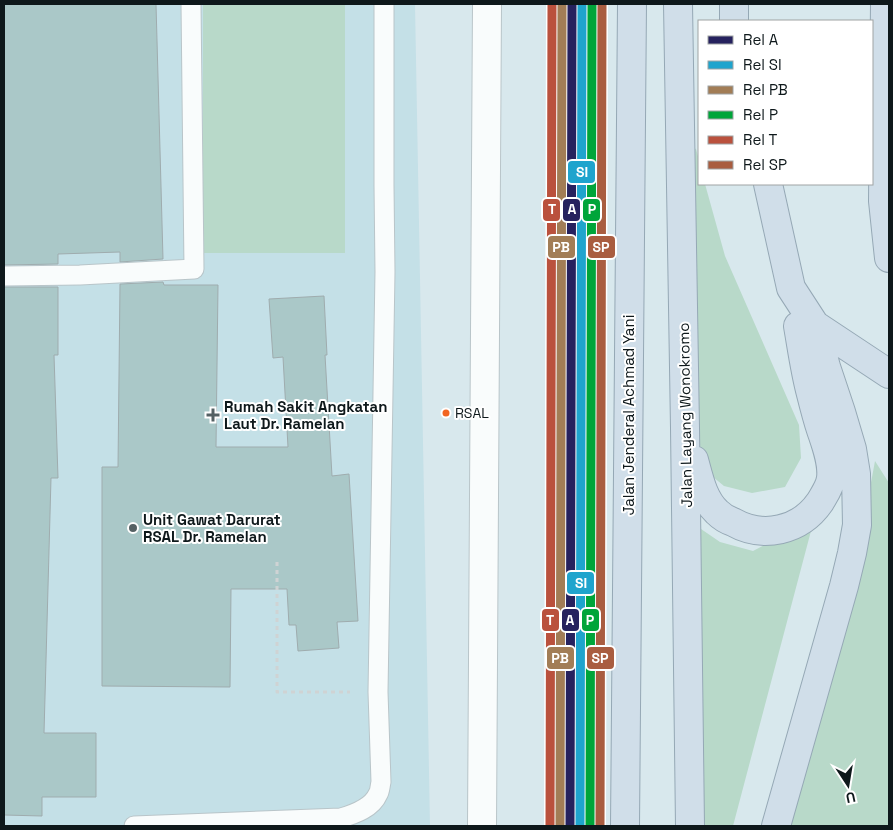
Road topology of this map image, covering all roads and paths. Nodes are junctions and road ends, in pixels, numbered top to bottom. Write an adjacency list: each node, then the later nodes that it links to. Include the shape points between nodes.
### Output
1 (191, 4): 11 (lane, via 194,269)
2 (384, 4): 17 (lane, via 385,272)
3 (487, 4): 20 (street)
4 (632, 4): 21 (highway, Jalan Jenderal Achmad Yani)
5 (678, 4): 15 (highway, Jalan Layang Wonokromo)
6 (734, 4): 8 (highway)
7 (887, 10): 10 (highway, via 883,202)
8 (734, 20)
9 (768, 185): 12 (highway)
10 (889, 258)
11 (4, 276)
12 (791, 288): 13 (highway); 15 (highway, via 810,391 830,468 831,479 816,508 805,519 786,528 761,531 741,527 727,519 708,500)
13 (815, 326): 14 (highway); 23 (highway, via 852,449 857,525 844,586)
14 (889, 374)
15 (686, 428): 22 (highway, Jalan Layang Wonokromo)
16 (277, 562): 17 (path, via 276,692)
17 (378, 692): 18 (lane, via 381,782 378,794 370,804)
18 (343, 822): 19 (lane)
19 (134, 826)
20 (482, 826)
21 (625, 826)
22 (690, 826)
23 (776, 826)

